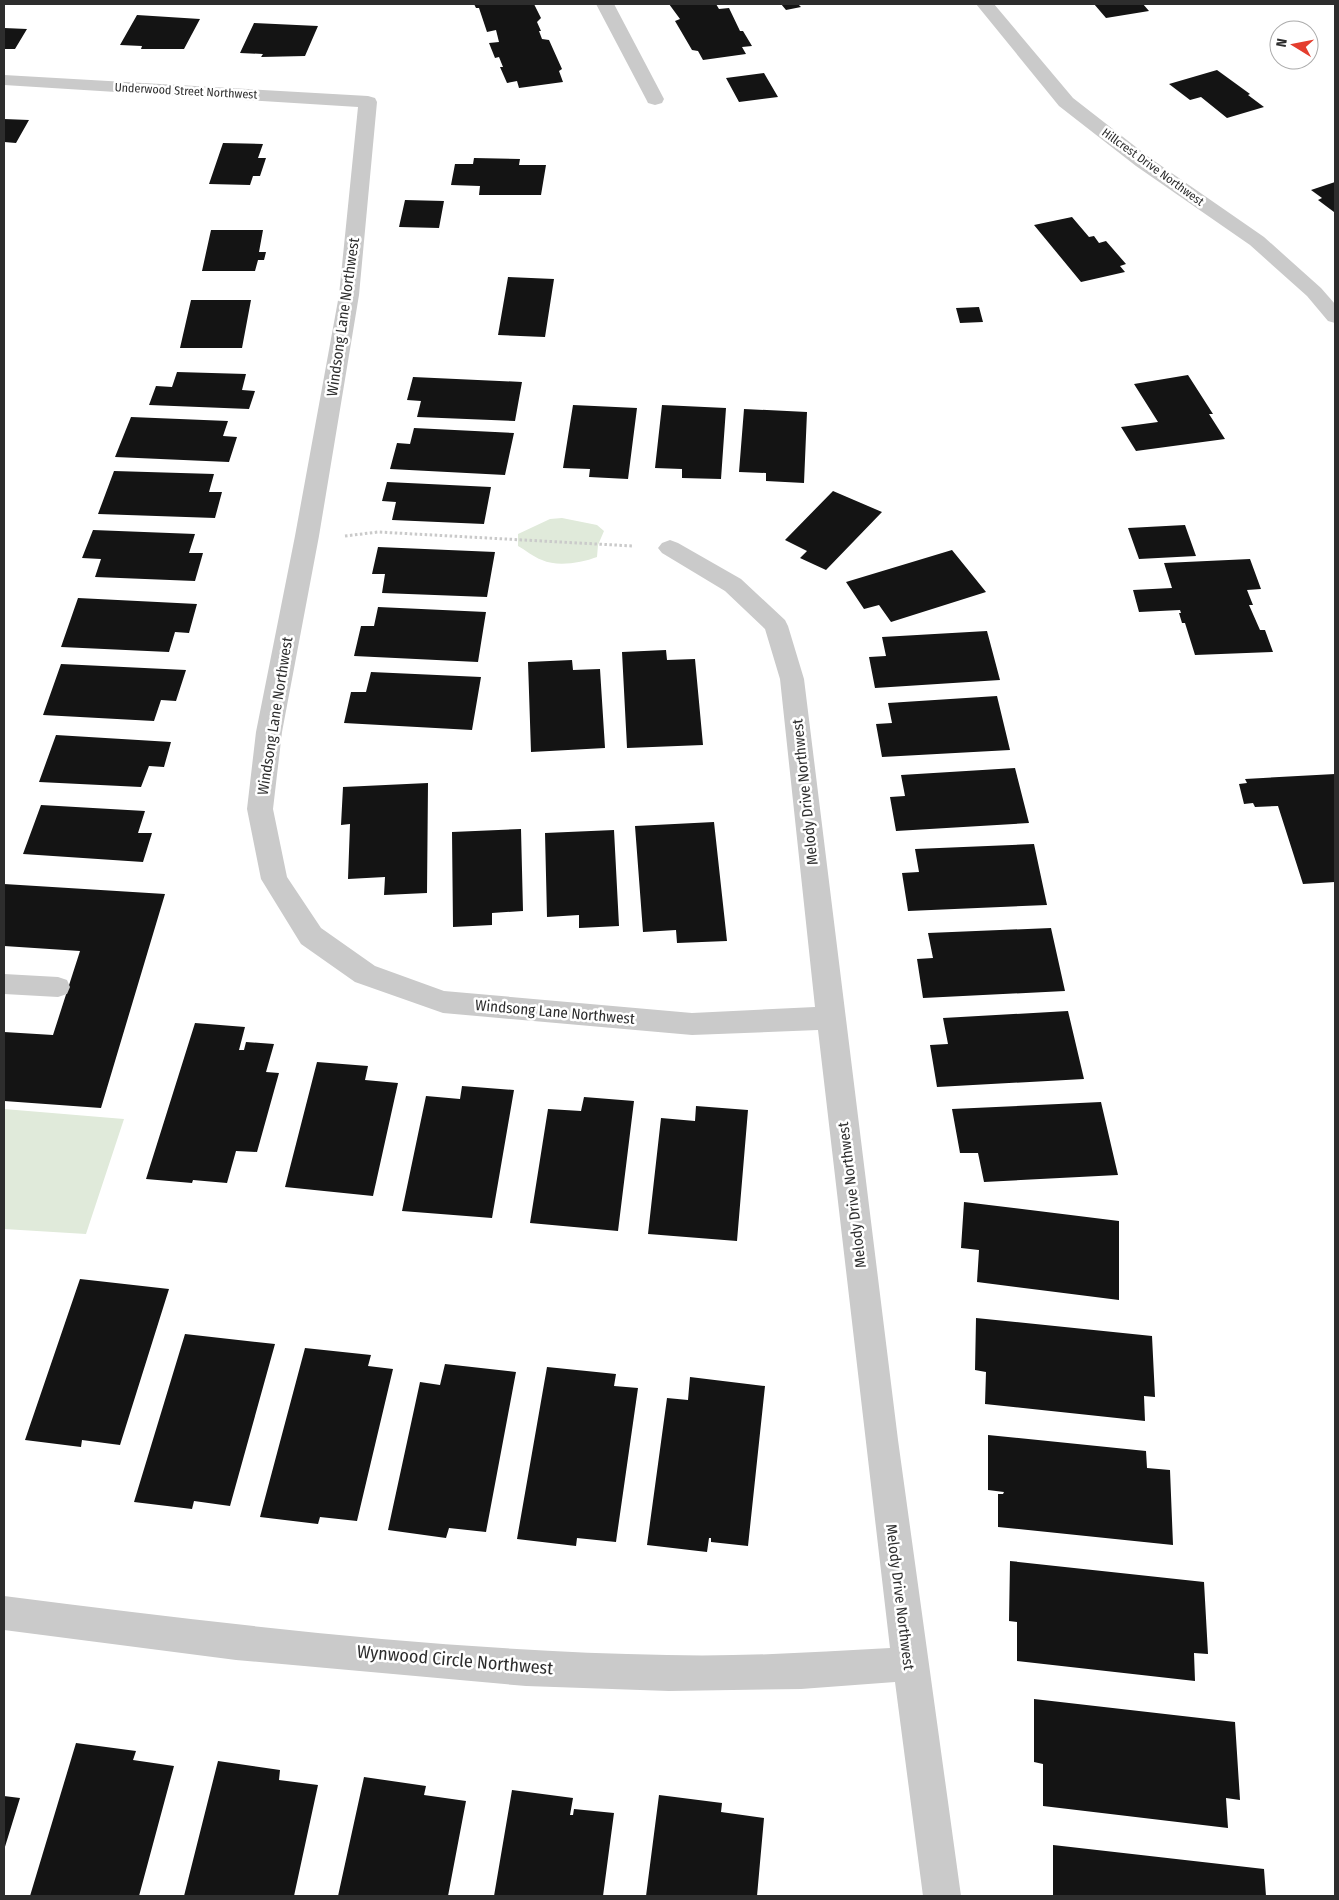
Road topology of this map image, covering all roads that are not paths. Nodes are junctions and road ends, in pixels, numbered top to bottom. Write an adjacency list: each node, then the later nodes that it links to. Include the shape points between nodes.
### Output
1 (605, 4): 4 (street)
2 (985, 4): 6 (street, Hillcrest Drive Northwest, via 1066,102 1143,162 1257,242 1314,292)
3 (4, 80): 5 (street, Underwood Street Northwest)
4 (655, 99)
5 (368, 102): 10 (street, Windsong Lane Northwest, via 349,295 270,732 260,809 274,879 311,936 365,974 443,1002 692,1024)
6 (1335, 317)
7 (670, 548): 10 (street, Melody Drive Northwest, via 733,584 776,626 792,679)
8 (4, 984): 9 (lane)
9 (58, 987)
10 (831, 1018): 12 (street, Melody Drive Northwest)
11 (4, 1613): 12 (street, Wynwood Circle Northwest, via 236,1643 526,1668 669,1673 801,1671)
12 (908, 1664): 13 (street, Melody Drive Northwest)
13 (942, 1896)

